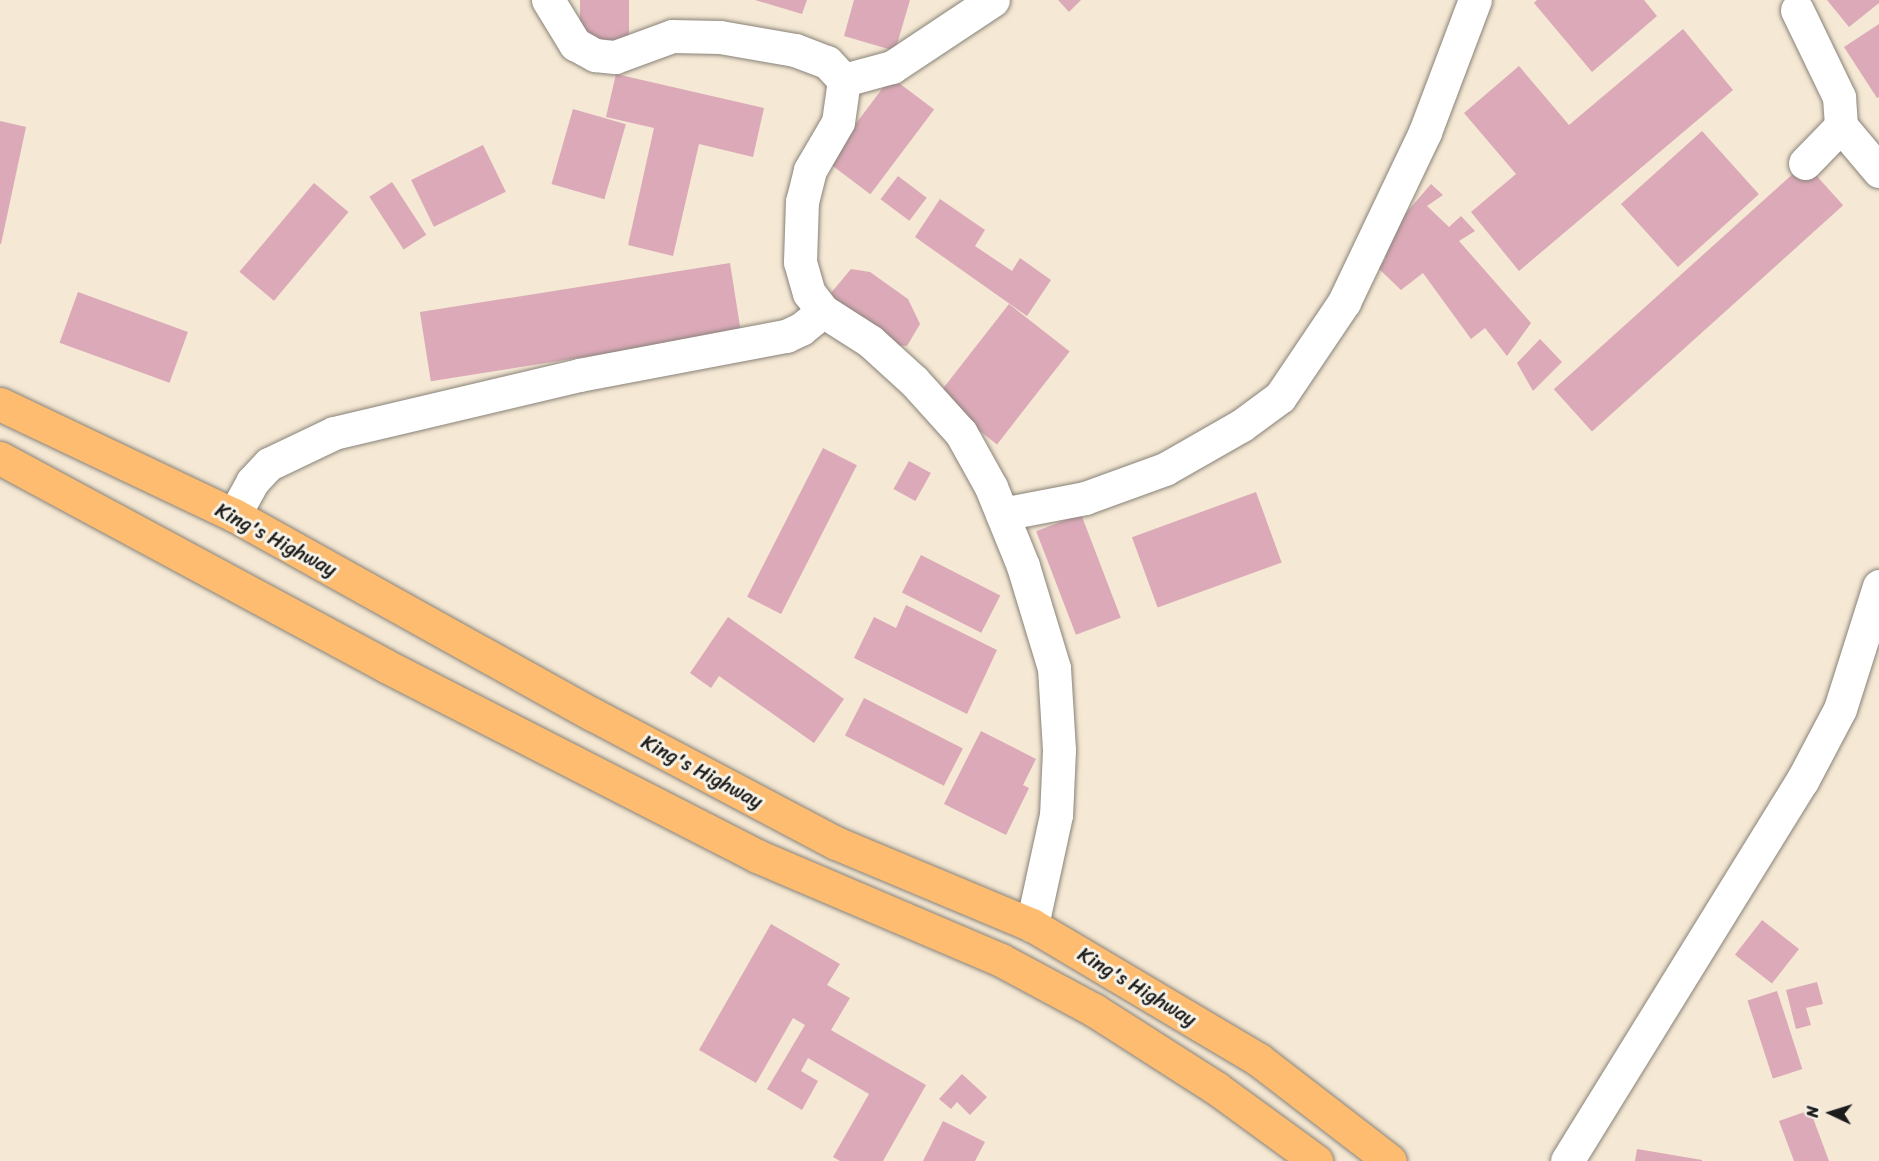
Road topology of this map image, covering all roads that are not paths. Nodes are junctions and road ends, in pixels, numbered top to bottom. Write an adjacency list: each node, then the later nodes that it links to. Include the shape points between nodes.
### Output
1 (548, 0): 5 (street, via 575,44 595,55 615,57 672,36 720,37 795,50 827,62)
2 (993, 0): 5 (street, via 892,67)
3 (1474, 0): 12 (street, via 1425,132 1344,302 1280,397 1242,425 1165,469 1085,498)
4 (1797, 10): 6 (street, via 1839,98)
5 (844, 80): 9 (street, via 838,122 810,170 802,201 800,262 809,293)
6 (1841, 126): 7 (street); 8 (street)
7 (1805, 163)
8 (1879, 171)
9 (823, 311): 12 (street, via 879,349 961,433); 13 (street, via 786,336 579,375 334,434 269,464 252,482)
10 (0, 404): 13 (highway, King's Highway)
11 (0, 458): 16 (highway, via 386,666 757,856 1001,960 1094,1010)
12 (1002, 514): 15 (street, via 1023,566 1054,668 1059,750 1056,815)
13 (234, 515): 15 (highway, King's Highway, via 592,714 836,843)
14 (1879, 586): 18 (street, via 1840,709 1802,781)
15 (1032, 925): 17 (highway, King's Highway, via 1259,1060)
16 (1300, 1156)
17 (1390, 1161)
18 (1567, 1161)

